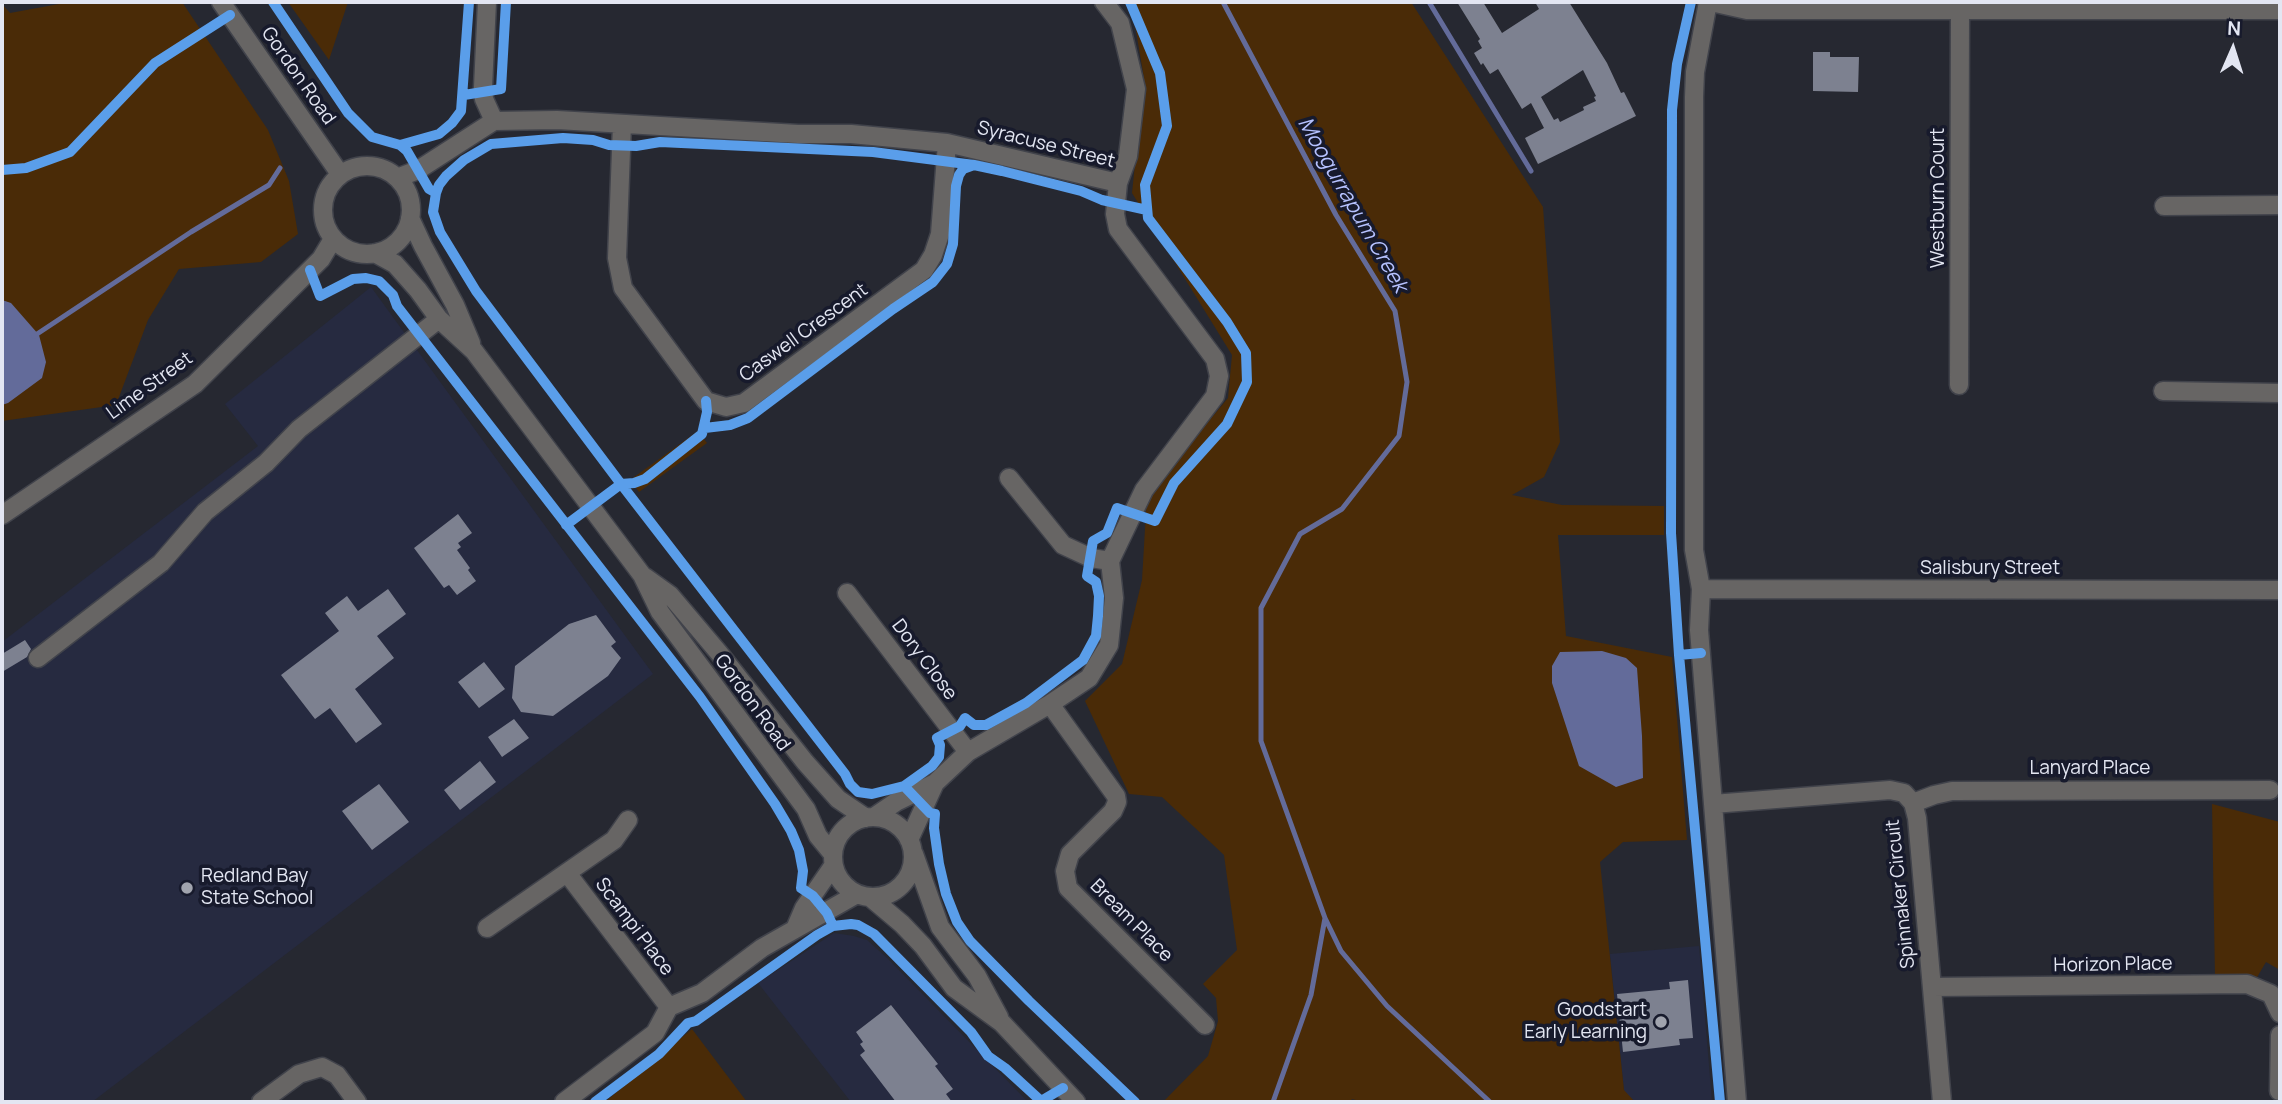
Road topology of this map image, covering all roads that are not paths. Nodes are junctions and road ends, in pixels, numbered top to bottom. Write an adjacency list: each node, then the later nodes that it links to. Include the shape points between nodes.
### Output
1 (221, 2): 11 (street, Gordon Road)
2 (487, 2): 8 (street, via 482,86)
3 (1104, 2): 13 (street, via 1120,23 1136,89 1128,156)
4 (1710, 2): 7 (street, via 1747,10); 28 (street, via 1694,97 1694,550)
5 (2060, 6): 6 (street); 7 (street)
6 (2280, 10)
7 (1960, 11): 21 (street, Westburn Court)
8 (494, 121): 9 (street, Syracuse Street); 12 (street, via 418,170)
9 (622, 124): 10 (street, Syracuse Street); 10 (street, Caswell Crescent, via 617,258 623,288 706,401 726,407 744,403 924,270 940,234)
10 (947, 143): 13 (street, Syracuse Street)
11 (340, 174): 12 (street, via 369,166); 17 (street, via 328,188 323,205 324,223)
12 (397, 178): 16 (street, Gordon Road, via 409,196)
13 (1118, 183): 26 (street, Syracuse Street, via 1118,229 1215,359 1219,376 1215,396 1144,490)
14 (2164, 205): 15 (street)
15 (2280, 205)
16 (410, 218): 18 (street, via 398,241); 20 (street, Gordon Road)
17 (333, 239): 18 (street, Gordon Road, via 352,251); 25 (street, Lime Street, via 321,259 195,384)
18 (375, 253): 19 (street, Gordon Road, via 394,264)
19 (439, 319): 20 (street, Gordon Road); 31 (street, via 299,429 266,463 205,512 161,563)
20 (474, 351): 27 (street, Gordon Road)
21 (1959, 385)
22 (2163, 391): 23 (street)
23 (2280, 393)
24 (1009, 478): 26 (street, via 1063,545)
25 (2, 515)
26 (1110, 561): 32 (street, via 1114,597 1109,645 1089,678)
27 (642, 575): 38 (street, Gordon Road, via 670,595 838,799); 41 (street, Gordon Road, via 660,612 806,809)
28 (1701, 589): 29 (street, Salisbury Street); 37 (street, via 1699,630)
29 (2280, 590)
30 (847, 593): 33 (street, Dory Close)
31 (38, 658)
32 (1050, 704): 33 (street); 50 (street, Bream Place, via 1117,802 1070,854 1065,871 1068,888)
33 (968, 752): 34 (street)
34 (935, 783): 38 (street); 40 (street)
35 (2270, 790): 36 (street, Lanyard Place, via 1952,791)
36 (1913, 803): 37 (street, Spinnaker Circuit, via 1904,793 1891,790); 46 (street, Spinnaker Circuit)
37 (1713, 804): 57 (street)
38 (870, 817): 40 (street, via 895,824); 41 (street, via 843,830)
39 (628, 820): 42 (street, Scampi Place, via 614,840)
40 (910, 844): 43 (street, via 913,860 903,883 883,896); 49 (street, via 940,927 977,976)
41 (833, 860): 43 (street, via 846,888); 45 (street)
42 (567, 873): 44 (street, Scampi Place); 47 (street, Scampi Place)
43 (864, 896): 45 (street); 49 (street, via 909,931 954,988)
44 (487, 928)
45 (795, 929): 47 (street, via 702,993)
46 (1931, 988): 48 (street, Horizon Place, via 2247,984 2271,994); 58 (street, Spinnaker Circuit)
47 (669, 1007): 55 (street, via 655,1032)
48 (2280, 1013)
49 (1002, 1023): 56 (street)
50 (1205, 1025)
51 (2280, 1035): 52 (street)
52 (2279, 1091)
53 (261, 1102): 54 (street, via 299,1074 322,1067 337,1075)
54 (357, 1102)
55 (564, 1102)
56 (1076, 1102)
57 (1737, 1102)
58 (1942, 1102)

